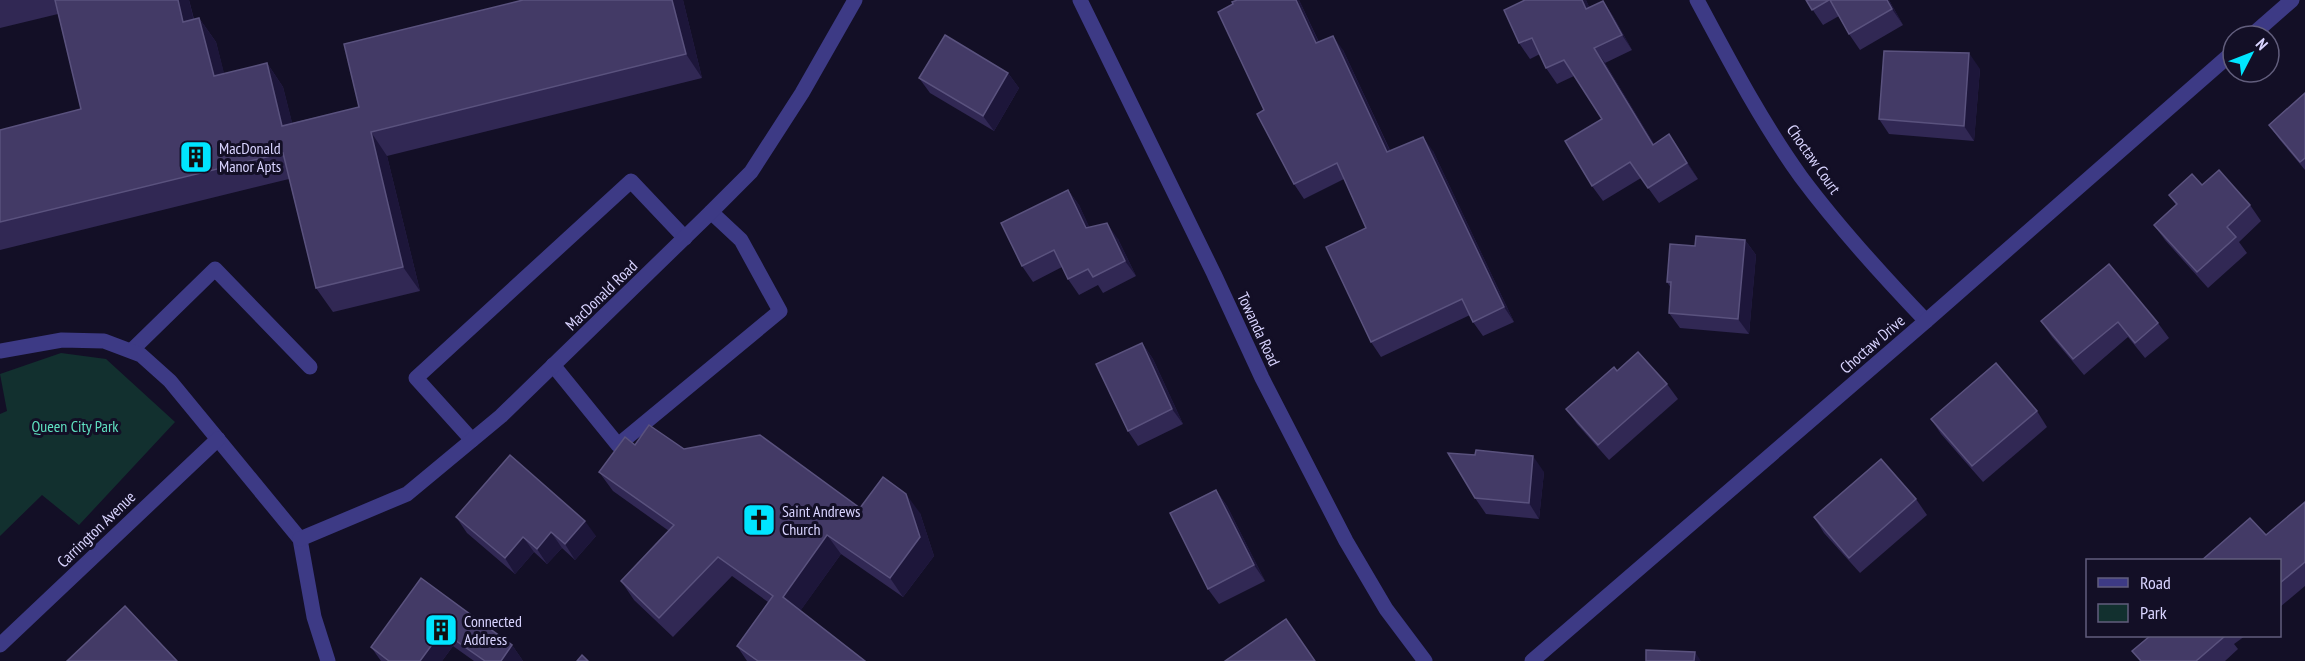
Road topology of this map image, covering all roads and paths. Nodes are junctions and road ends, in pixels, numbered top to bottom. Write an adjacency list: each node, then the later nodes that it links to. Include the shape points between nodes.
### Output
1 (855, 0): 7 (street, MacDonald Road, via 802,93 750,172)
2 (1080, 0): 19 (street, Towanda Road, via 1262,378 1346,541 1386,609)
3 (1697, 0): 9 (street, Choctaw Court, via 1743,86 1801,176 1868,259)
4 (2292, 0): 5 (street)
5 (2265, 24)
6 (2221, 63): 9 (street, Choctaw Drive)
7 (711, 212): 8 (street, MacDonald Road); 12 (street, via 741,240 780,311 618,445)
8 (685, 238): 12 (street, MacDonald Road); 15 (street, via 631,181 416,378)
9 (1926, 321): 20 (street, Choctaw Drive)
10 (132, 350): 11 (street, via 104,341 62,340); 13 (street, via 215,269); 14 (street, via 170,381)
11 (0, 351)
12 (554, 365): 15 (street, MacDonald Road)
13 (310, 367)
14 (218, 439): 16 (street); 17 (street, Carrington Avenue)
15 (472, 440): 16 (street, MacDonald Road, via 407,494)
16 (300, 539): 18 (street, via 314,617)
17 (0, 645)
18 (328, 661)
19 (1425, 661)
20 (1532, 661)

